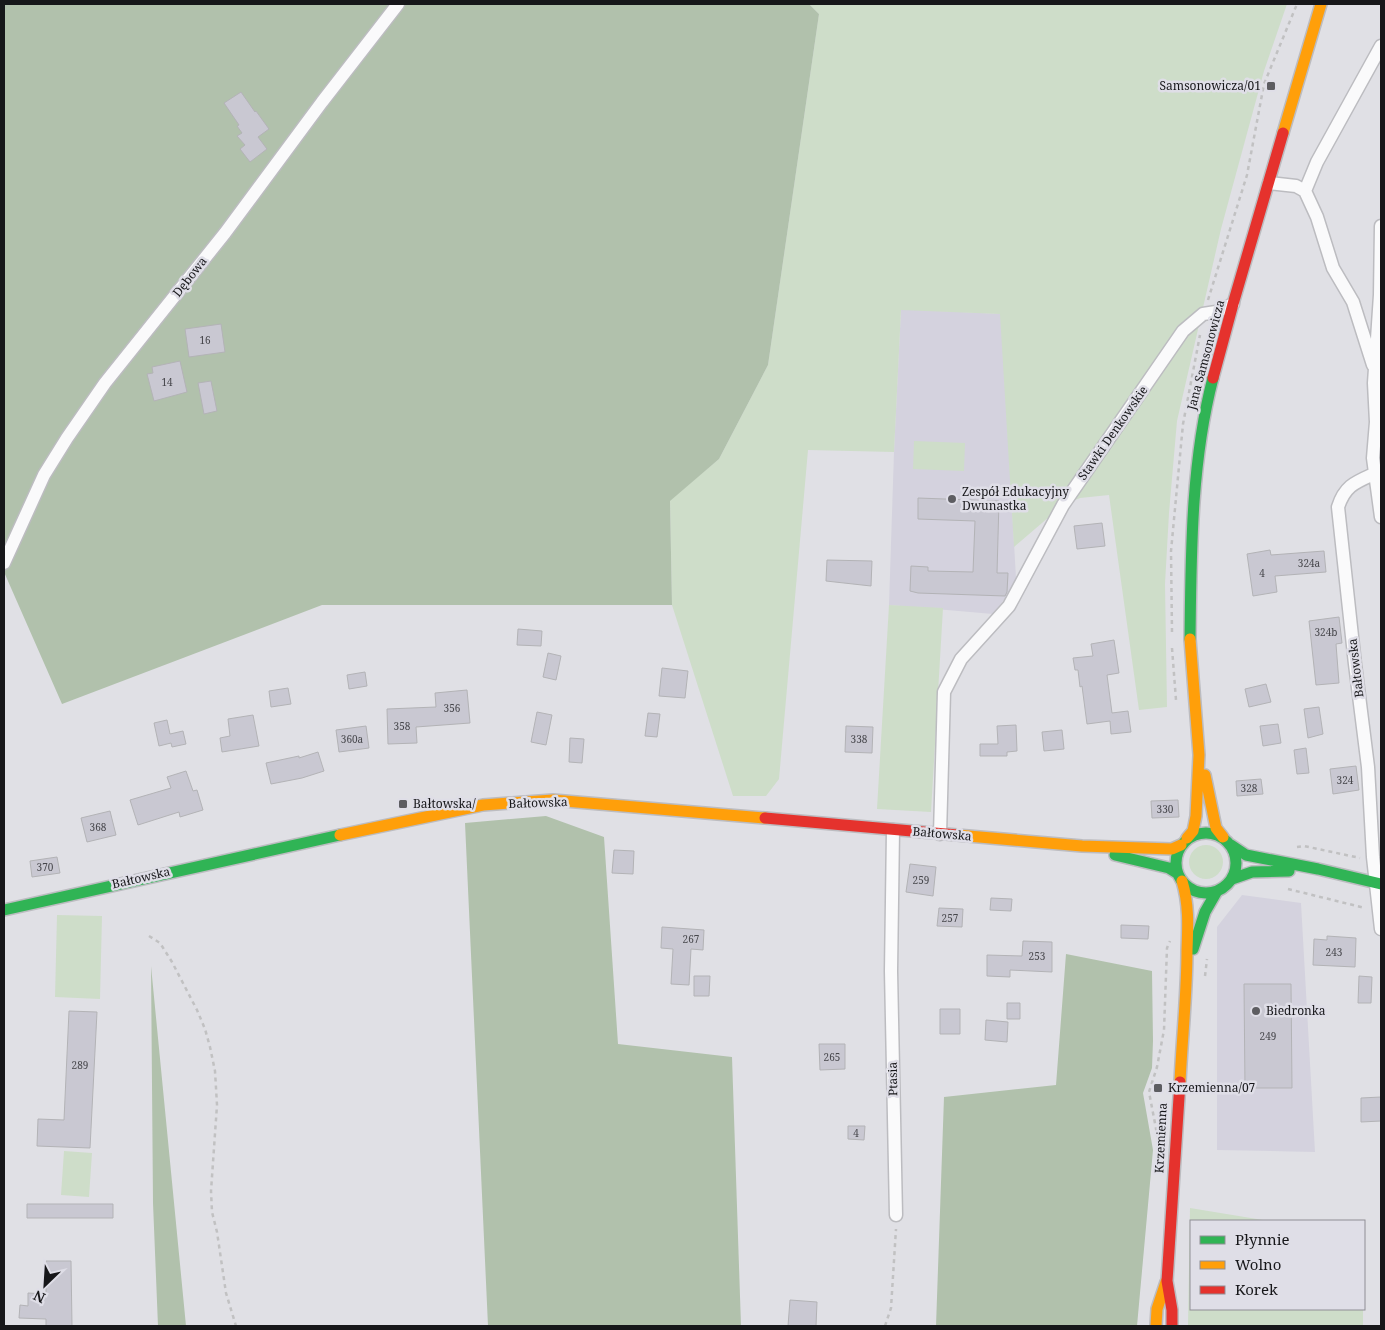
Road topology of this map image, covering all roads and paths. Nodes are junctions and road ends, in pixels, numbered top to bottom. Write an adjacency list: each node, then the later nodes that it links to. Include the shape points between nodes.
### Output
1 (398, 4): 11 (street, Dębowa, via 225,233 105,384 44,475)
2 (1321, 4): 4 (main road, Jana Samsonowicza)
3 (1381, 46): 5 (street, via 1317,162)
4 (1269, 183): 5 (street, via 1296,186); 7 (main road, Jana Samsonowicza)
5 (1305, 191): 8 (street, via 1317,216 1333,268 1353,302 1372,363)
6 (1381, 226): 8 (street)
7 (1233, 304): 12 (main road, Jana Samsonowicza, via 1204,414 1191,542 1190,644); 14 (street, Stawki Denkowskie, via 1203,314 1183,330 1063,505 1009,606 961,659 944,692)
8 (1374, 383): 9 (street, via 1376,422 1373,458)
9 (1376, 473): 10 (street); 21 (street, Bałtowska, via 1350,486 1338,507 1368,767 1373,860)
10 (1381, 517)
11 (4, 563)
12 (1199, 755): 15 (main road, Jana Samsonowicza, via 1216,828); 16 (main road, Jana Samsonowicza, via 1196,816 1193,831)
13 (893, 830): 14 (main road, Bałtowska); 24 (main road, Bałtowska, via 553,800 484,805); 31 (street, Ptasia, via 891,971)
14 (940, 834): 17 (main road, Bałtowska)
15 (1227, 841): 16 (main road, via 1205,832); 18 (main road, via 1246,855); 20 (main road, via 1236,861)
16 (1184, 842): 17 (main road, Bałtowska, via 1172,850); 19 (main road, via 1177,854)
17 (1082, 846): 19 (main road, Bałtowska, via 1169,868)
18 (1318, 869): 20 (main road, via 1248,873); 21 (main road)
19 (1180, 877): 23 (main road, via 1189,888 1198,892); 29 (main road, Krzemienna, via 1188,907)
20 (1232, 879): 23 (main road)
21 (1379, 884): 25 (street, Bałtowska)
22 (1285, 888): 25 (path)
23 (1217, 891): 29 (main road, Krzemienna, via 1205,911)
24 (4, 910)
25 (1380, 911): 26 (street, Bałtowska)
26 (1381, 929)
27 (149, 936): 33 (path, via 160,942 172,962 197,1010 210,1047 217,1105 212,1212 226,1293)
28 (1170, 939): 30 (path, via 1164,1030 1149,1092)
29 (1187, 966): 32 (main road, Krzemienna)
30 (1158, 1143)
31 (896, 1215): 34 (path, via 891,1308)
32 (1167, 1281): 35 (main road, Krzemienna, via 1157,1309); 36 (main road, Krzemienna)
33 (236, 1326)
34 (885, 1326)
35 (1156, 1326)
36 (1172, 1326)

